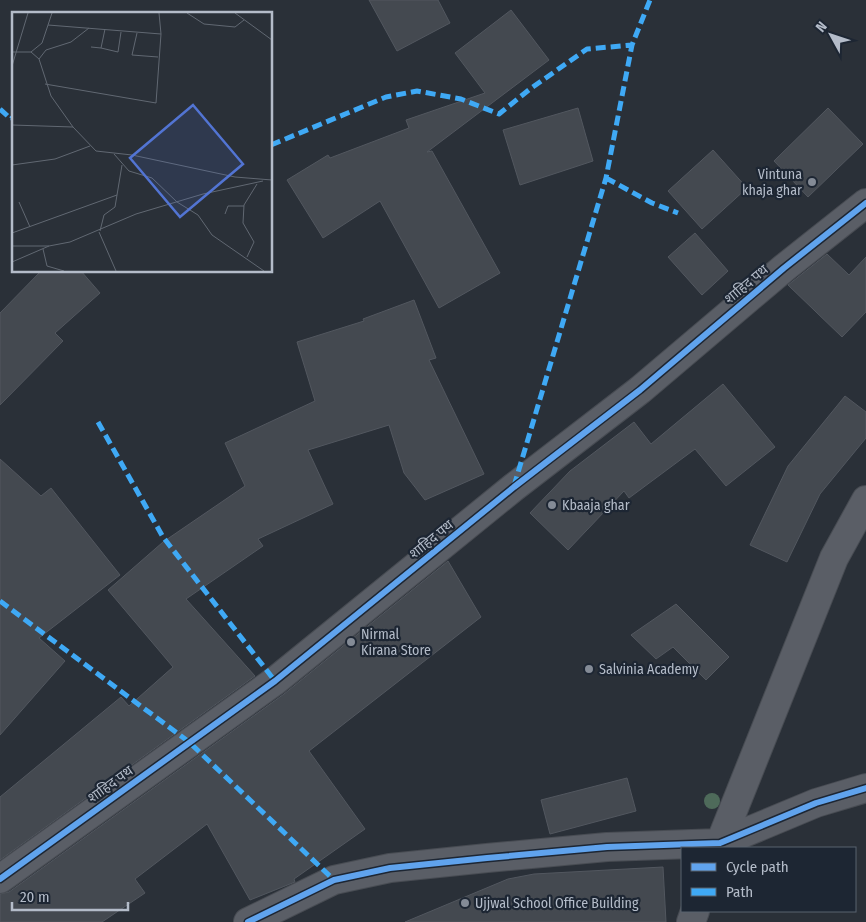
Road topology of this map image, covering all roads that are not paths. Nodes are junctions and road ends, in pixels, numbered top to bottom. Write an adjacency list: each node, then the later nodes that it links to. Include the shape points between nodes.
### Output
1 (866, 203): 5 (street, शाहिद पथ, via 640,390 275,681)
2 (866, 500): 4 (street, via 834,558)
3 (866, 788): 4 (street, via 816,803)
4 (719, 845): 6 (street, via 607,847 390,868 334,880)
5 (0, 879)
6 (248, 922)

